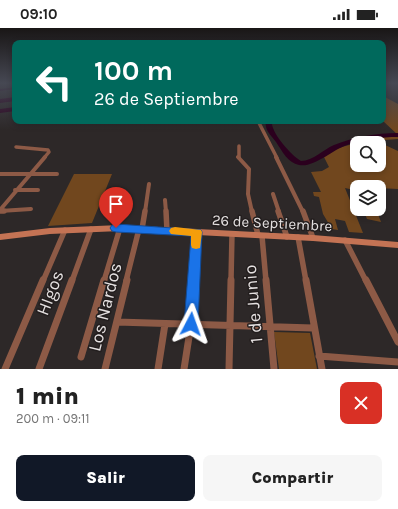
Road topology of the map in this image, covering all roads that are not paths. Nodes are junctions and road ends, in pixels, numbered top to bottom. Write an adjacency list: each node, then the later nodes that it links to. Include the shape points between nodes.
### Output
1 (260, 124): 25 (street, via 298,199)
2 (239, 146): 21 (street, 1 de Junio, via 238,157 249,169 248,194)
3 (16, 147): 5 (street, via 49,152)
4 (0, 174): 5 (street)
5 (29, 174): 6 (street); 8 (street)
6 (57, 174)
7 (149, 184): 16 (street, Los Nardos)
8 (16, 190): 9 (street); 13 (street)
9 (38, 190)
10 (273, 194): 23 (street)
11 (165, 200): 18 (street)
12 (31, 209): 13 (street)
13 (0, 210)
14 (120, 228): 15 (street, 26 de Septiembre); 16 (street, 26 de Septiembre); 36 (street)
15 (91, 229): 17 (street, 26 de Septiembre); 39 (street, HIgos)
16 (141, 229): 18 (street, 26 de Septiembre); 28 (street, Los Nardos)
17 (65, 230): 22 (street, 26 de Septiembre); 38 (street)
18 (167, 231): 19 (street, 26 de Septiembre)
19 (197, 232): 20 (street, 26 de Septiembre); 30 (street)
20 (232, 234): 21 (street, 26 de Septiembre); 31 (street)
21 (260, 236): 23 (street, 26 de Septiembre); 32 (street, 1 de Junio)
22 (0, 237)
23 (287, 237): 24 (street, 26 de Septiembre)
24 (298, 237): 25 (street, 26 de Septiembre); 33 (street)
25 (313, 238): 26 (street, 26 de Septiembre)
26 (345, 240): 27 (street, 26 de Septiembre); 34 (street)
27 (398, 245)
28 (117, 322): 29 (street); 40 (street, Los Nardos)
29 (165, 324): 30 (street); 41 (street)
30 (191, 324): 31 (street); 42 (street)
31 (231, 325): 32 (street); 43 (street)
32 (270, 326): 33 (street); 44 (street, 1 de Junio)
33 (313, 328): 35 (street)
34 (398, 342)
35 (319, 356): 37 (street); 45 (street)
36 (81, 357)
37 (398, 362)
38 (4, 365)
39 (39, 369)
40 (105, 369)
41 (158, 369)
42 (184, 369)
43 (229, 369)
44 (274, 369)
45 (322, 369)

